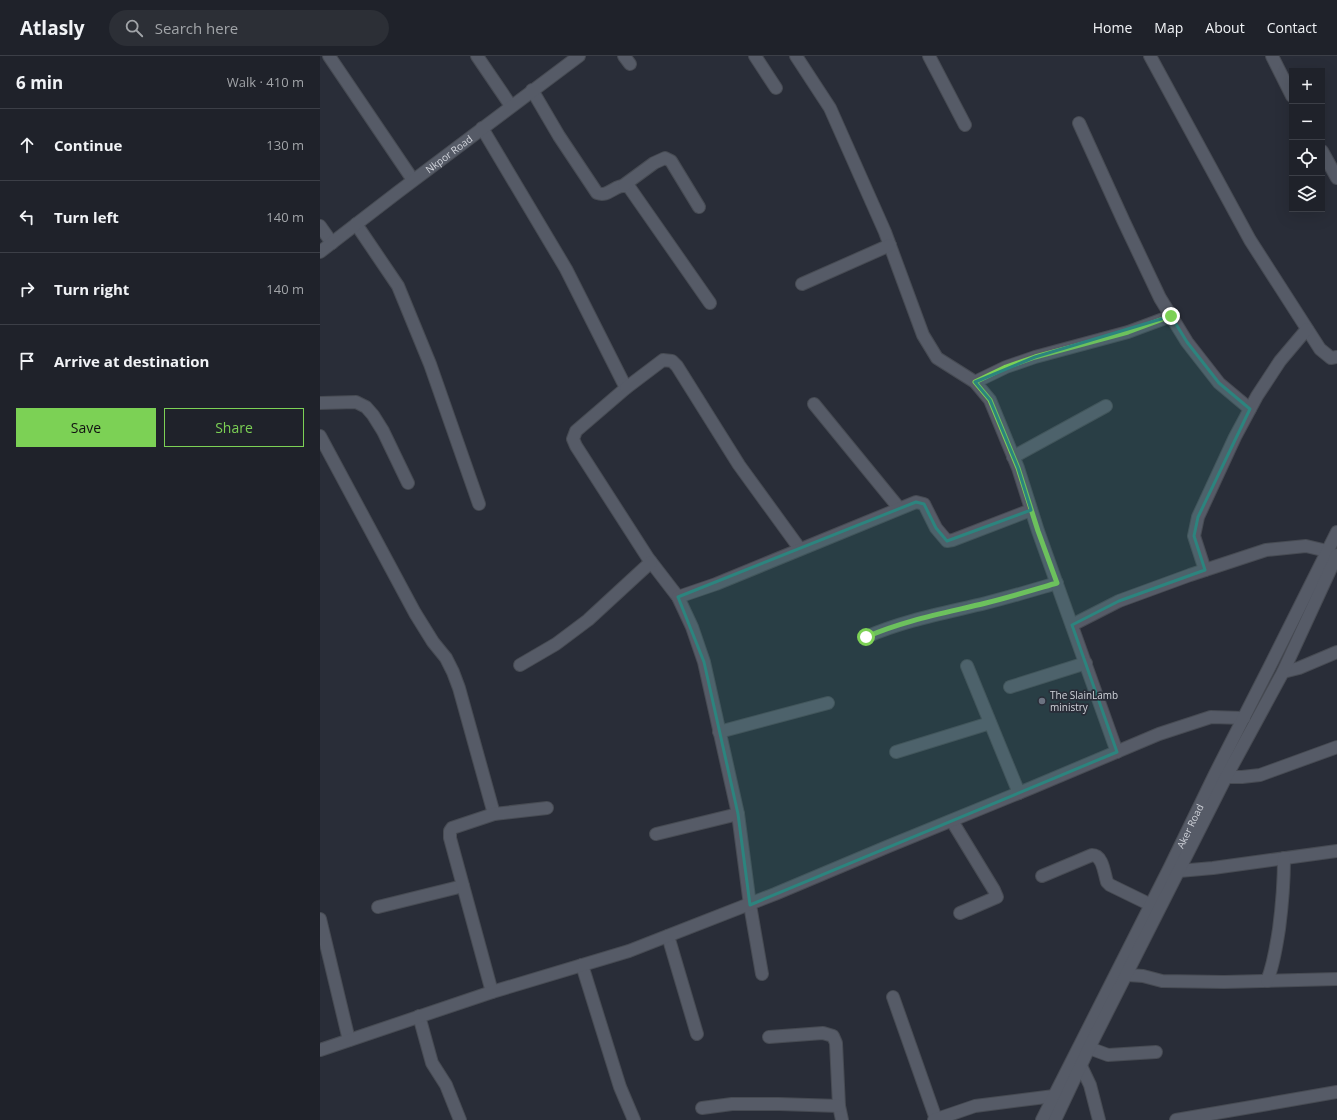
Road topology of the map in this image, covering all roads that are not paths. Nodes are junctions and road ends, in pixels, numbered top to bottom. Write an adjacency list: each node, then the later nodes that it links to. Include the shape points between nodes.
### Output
1 (328, 56): 18 (street)
2 (478, 56): 12 (street)
3 (579, 56): 10 (street, Nkpor Road)
4 (755, 56): 9 (street)
5 (796, 56): 24 (street, via 830,108)
6 (929, 56): 14 (street)
7 (1150, 56): 29 (street, via 1250,240)
8 (1272, 56): 11 (street)
9 (776, 88)
10 (532, 90): 12 (street, Nkpor Road); 19 (street, via 597,193 606,194)
11 (1289, 90)
12 (511, 106): 15 (street, Nkpor Road)
13 (1079, 123): 28 (street, via 1160,298)
14 (965, 125)
15 (482, 128): 18 (street, Nkpor Road); 32 (street, via 566,269)
16 (1325, 156): 17 (street)
17 (1337, 178)
18 (413, 180): 21 (street, Nkpor Road)
19 (624, 185): 20 (street, via 665,158 671,161); 27 (street, via 629,187)
20 (699, 206)
21 (356, 224): 23 (street, Nkpor Road); 40 (street, via 398,286 430,364)
22 (320, 226): 23 (street)
23 (332, 243): 25 (street, Nkpor Road)
24 (890, 245): 26 (street); 31 (street, via 923,335 937,358)
25 (320, 252)
26 (802, 284)
27 (710, 303)
28 (1171, 316): 31 (street, via 1128,332 1035,357); 36 (street, via 1187,342 1219,383)
29 (1307, 329): 30 (street, via 1320,349 1331,358); 36 (street, via 1280,361)
30 (1337, 357)
31 (975, 382): 38 (street, via 990,400)
32 (626, 388): 44 (street, via 663,360 672,361 743,471); 46 (street, via 576,431 573,439)
33 (320, 403): 39 (street, via 356,402 366,407 383,431)
34 (814, 404): 41 (street)
35 (1106, 406): 38 (street)
36 (1250, 409): 47 (street, via 1198,517 1194,536)
37 (320, 436): 68 (street, via 415,613 453,672)
38 (1013, 457): 42 (street)
39 (408, 483)
40 (479, 504)
41 (899, 508): 42 (street, via 916,502 924,504 936,528 947,541); 44 (street)
42 (1031, 510): 48 (street)
43 (1337, 532): 45 (street, Aker Road)
44 (800, 549): 49 (street)
45 (1332, 553): 47 (street, via 1306,546 1266,550); 56 (street, Aker Road); 59 (street, Aker Road)
46 (651, 562): 49 (street); 54 (street, via 588,620 556,644)
47 (1205, 570): 50 (street, via 1120,601)
48 (1057, 583): 50 (street); 51 (street, via 888,627)
49 (678, 597): 61 (street, via 704,662)
50 (1072, 625): 53 (street)
51 (866, 637)
52 (1337, 652): 56 (street)
53 (1086, 663): 57 (street); 64 (street)
54 (520, 665)
55 (967, 666): 60 (street)
56 (1283, 672): 65 (street, Aker Road)
57 (1010, 687)
58 (828, 703): 61 (street)
59 (1244, 718): 64 (street, via 1211,717 1159,734); 78 (street, Aker Road)
60 (990, 723): 63 (street); 66 (street)
61 (718, 732): 69 (street)
62 (1337, 747): 65 (street, via 1260,775)
63 (896, 752)
64 (1117, 752): 66 (street)
65 (1226, 777): 74 (street, Aker Road)
66 (1019, 793): 70 (street)
67 (547, 808): 68 (street)
68 (494, 814): 76 (street, via 451,829 450,838)
69 (738, 814): 71 (street); 77 (street)
70 (952, 821): 77 (street); 80 (street, via 997,897)
71 (656, 834)
72 (1337, 851): 73 (street)
73 (1284, 858): 74 (street); 88 (street, via 1284,889 1278,936 1273,967)
74 (1179, 871): 82 (street, Aker Road)
75 (1042, 876): 78 (street, via 1096,855 1100,858 1107,882)
76 (463, 886): 79 (street); 89 (street)
77 (750, 905): 83 (street); 85 (street)
78 (1151, 905): 82 (street, Aker Road)
79 (378, 907)
80 (960, 913)
81 (320, 919): 94 (street)
82 (1148, 922): 86 (street, Aker Road); 100 (street, Aker Road)
83 (668, 936): 84 (street); 92 (street)
84 (582, 965): 89 (street); 104 (street, via 620,1087)
85 (762, 974)
86 (1128, 975): 88 (street, via 1162,981); 95 (street, Aker Road)
87 (1337, 979): 88 (street)
88 (1267, 981)
89 (492, 992): 91 (street)
90 (893, 997): 106 (street)
91 (419, 1016): 94 (street); 103 (street, via 432,1063 446,1085)
92 (697, 1034)
93 (769, 1037): 101 (street, via 823,1033 833,1036 836,1043)
94 (349, 1040): 96 (street)
95 (1090, 1048): 97 (street, via 1108,1055); 98 (street, Aker Road)
96 (320, 1050)
97 (1156, 1052)
98 (1081, 1066): 108 (street, Aker Road); 109 (street, via 1090,1085)
99 (1337, 1092): 110 (street)
100 (1054, 1096): 106 (street, via 975,1106); 107 (street, Aker Road)
101 (839, 1106): 102 (street, via 732,1104); 105 (street)
102 (702, 1108)
103 (460, 1120)
104 (634, 1120)
105 (842, 1120)
106 (935, 1120)
107 (1042, 1120)
108 (1055, 1120)
109 (1099, 1120)
110 (1176, 1120)

